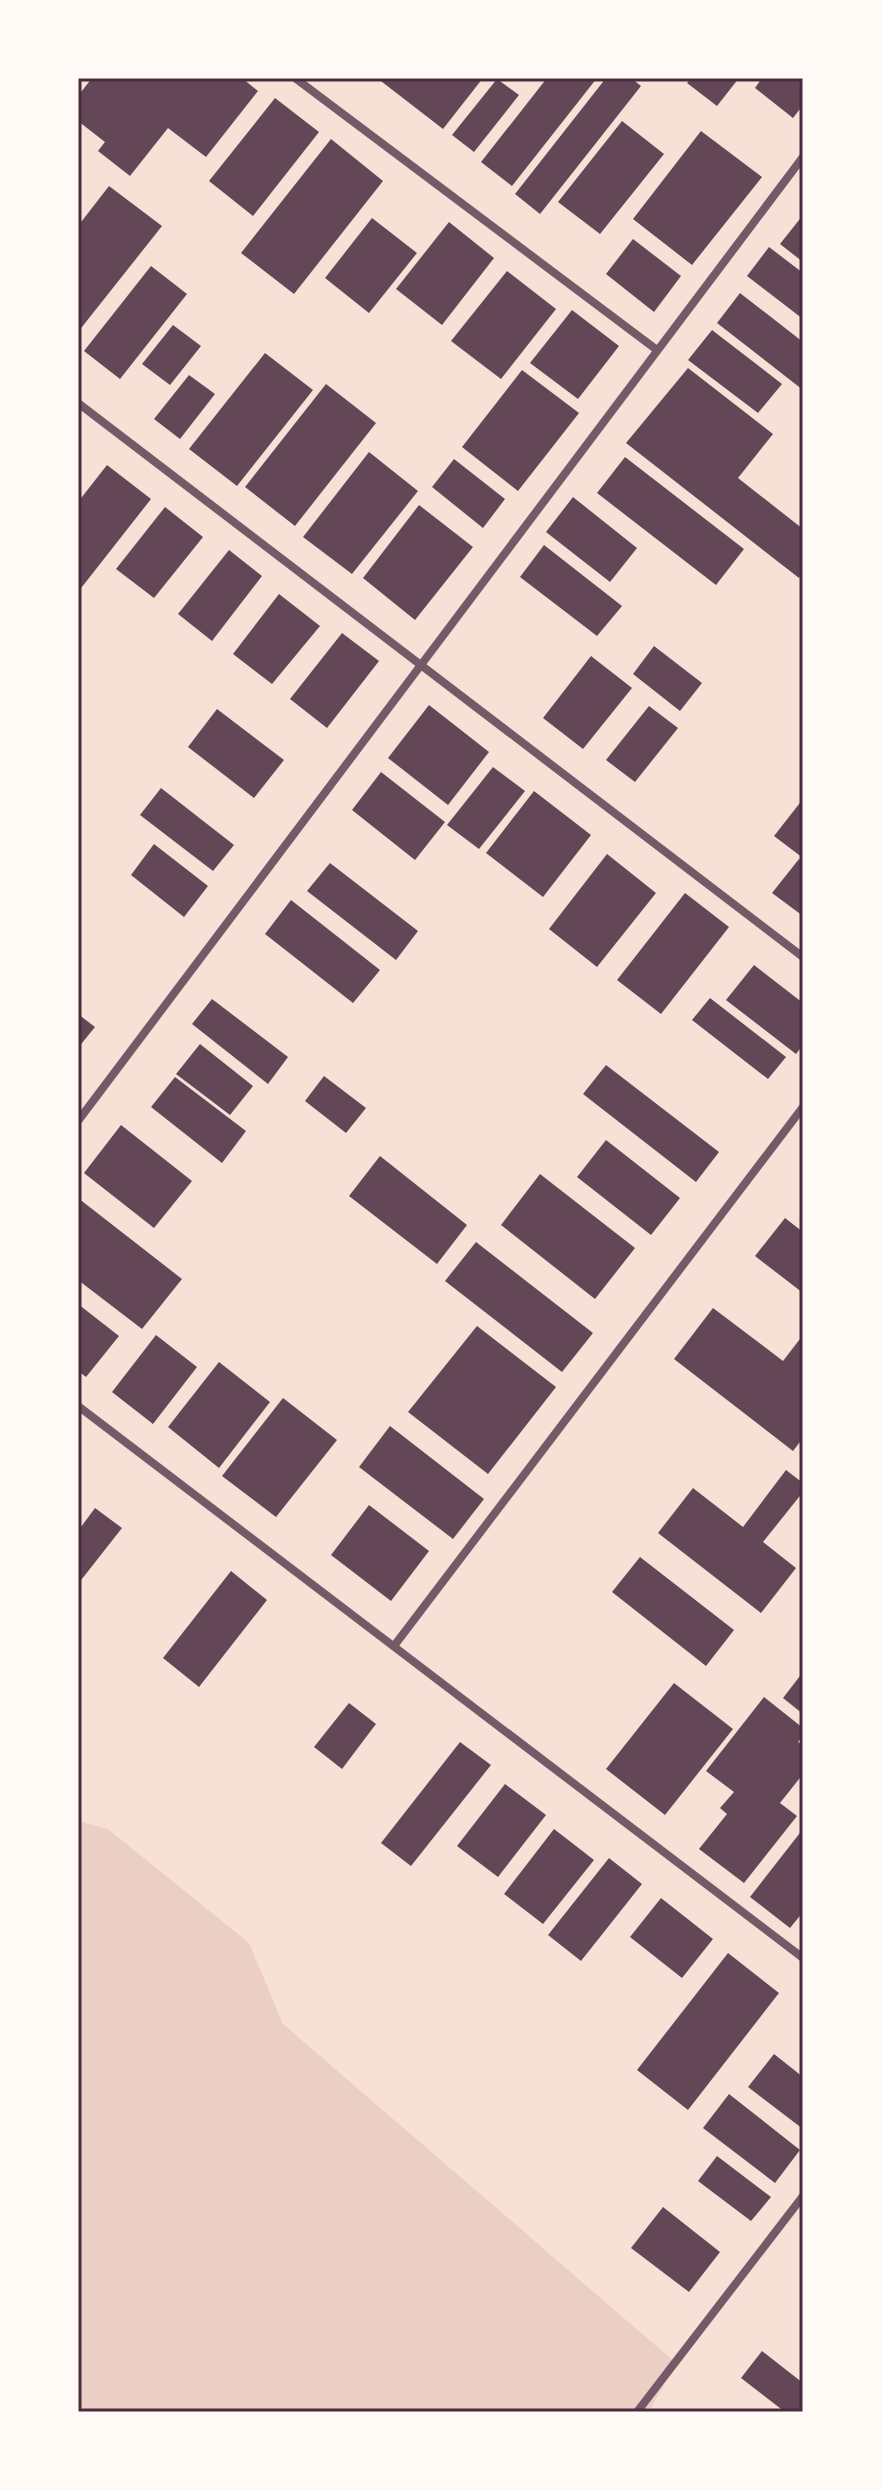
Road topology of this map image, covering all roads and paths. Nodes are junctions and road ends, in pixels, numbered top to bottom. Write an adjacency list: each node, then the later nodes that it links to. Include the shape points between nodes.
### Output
1 (295, 78): 3 (street)
2 (803, 157): 3 (street)
3 (657, 350): 5 (street)
4 (78, 403): 5 (street)
5 (420, 664): 6 (street); 8 (street)
6 (803, 957)
7 (803, 1107): 10 (street)
8 (78, 1121)
9 (78, 1406): 10 (street)
10 (394, 1646): 11 (street)
11 (803, 1958)
12 (803, 2196): 13 (street)
13 (637, 2412)

